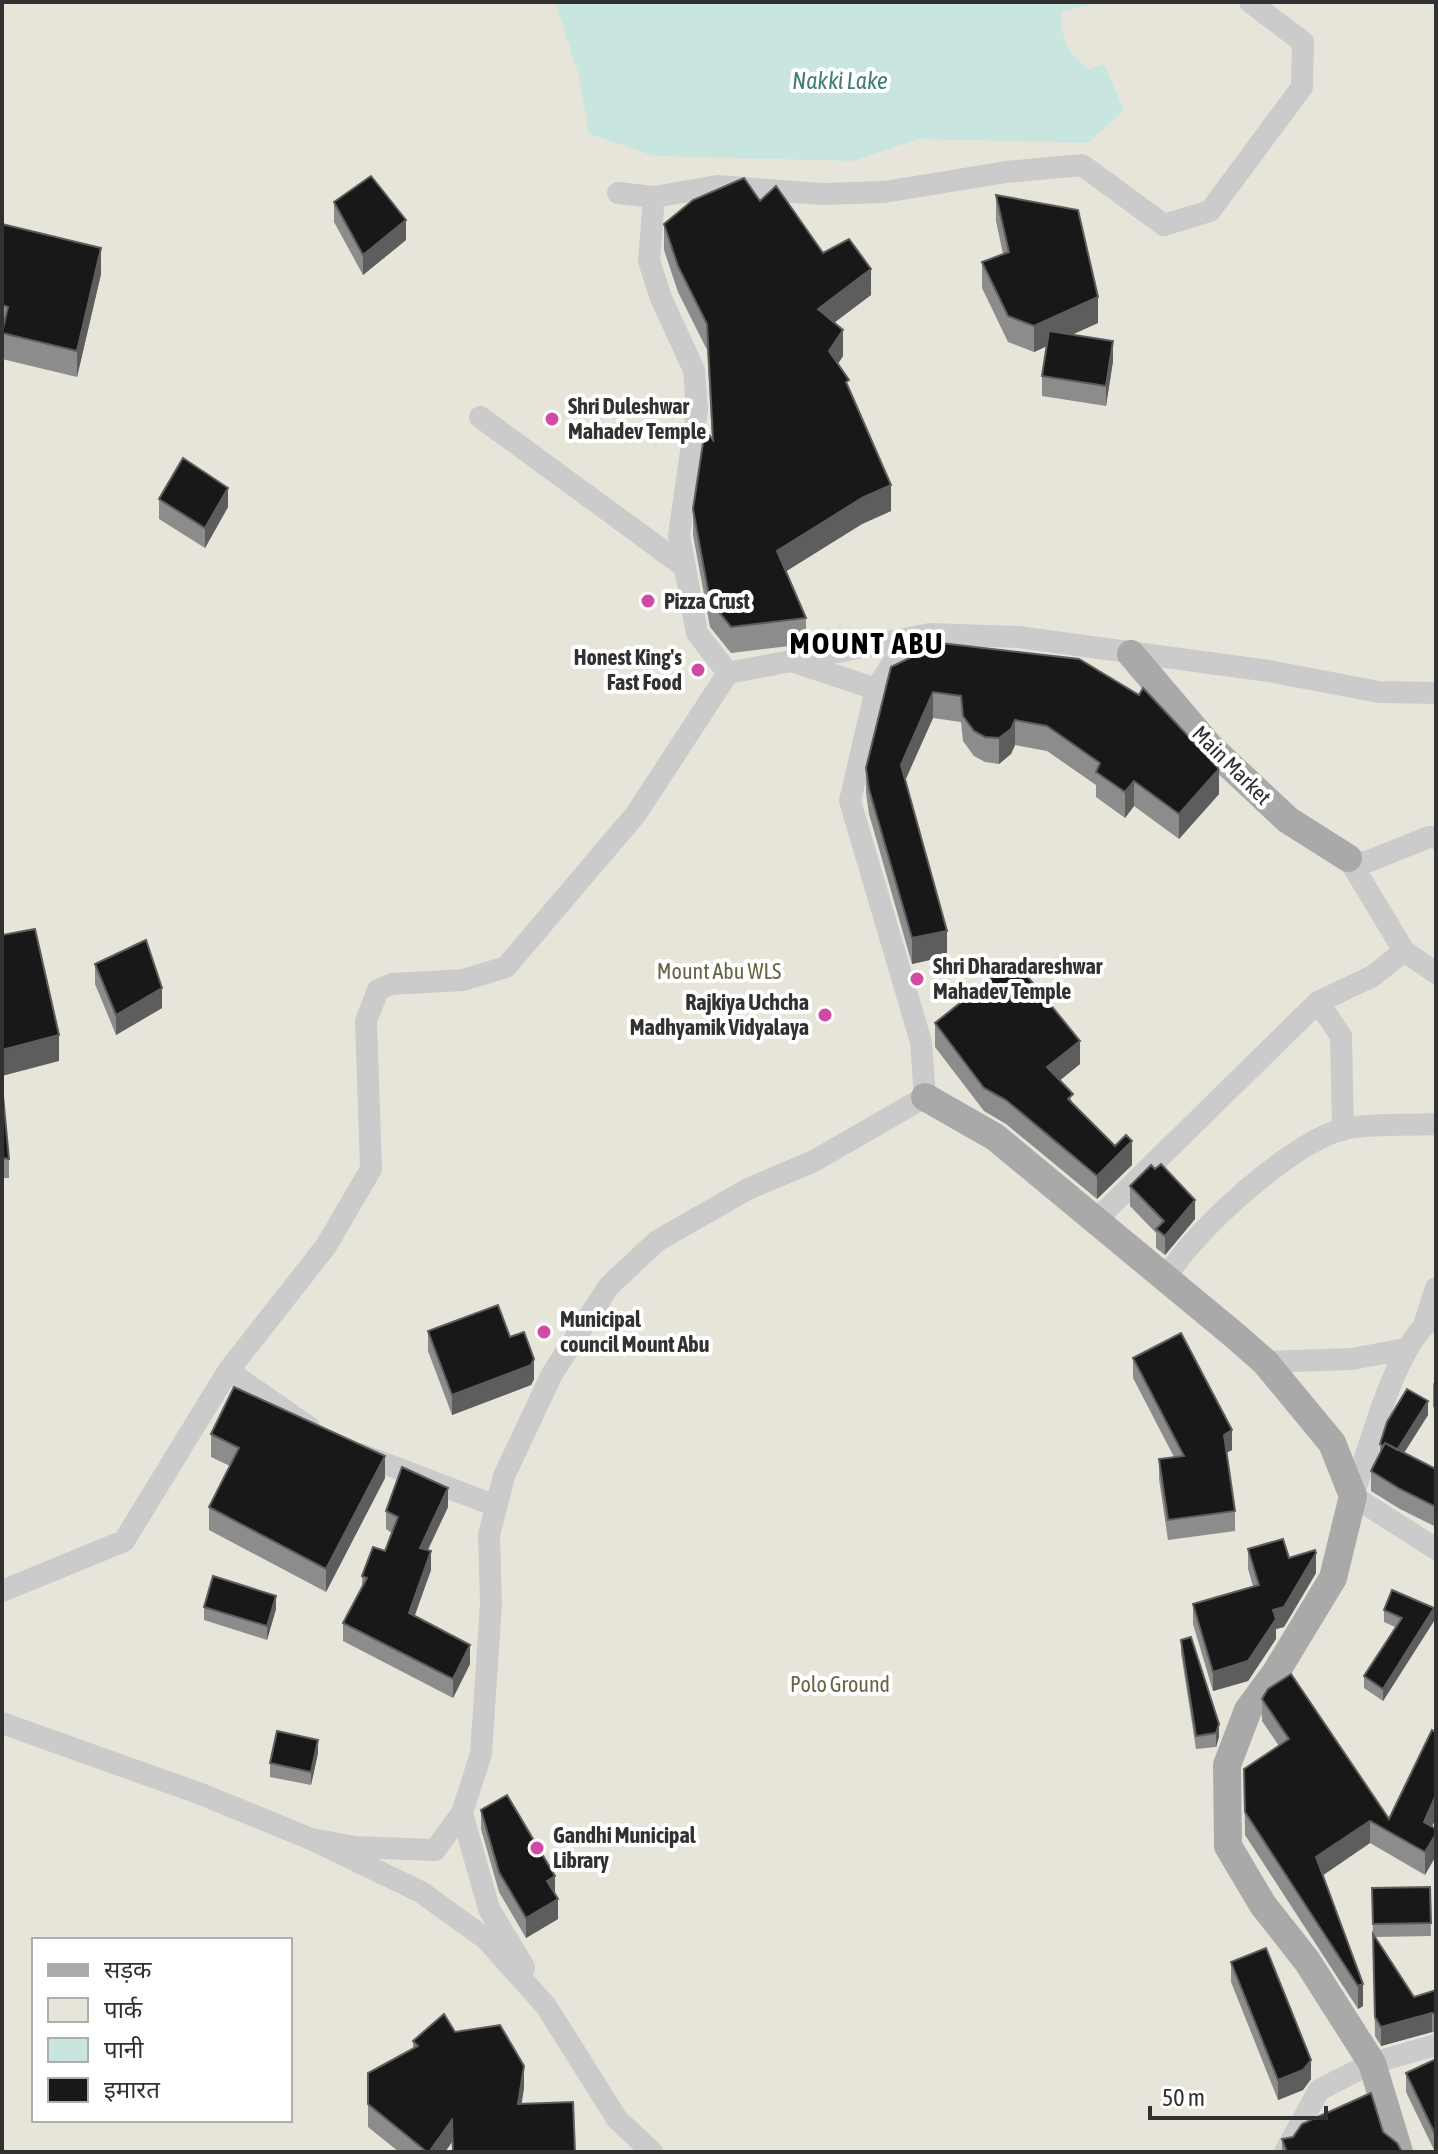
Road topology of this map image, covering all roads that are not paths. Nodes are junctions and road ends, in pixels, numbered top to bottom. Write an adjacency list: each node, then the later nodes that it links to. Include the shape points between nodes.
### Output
1 (1250, 2): 3 (street, via 1303,42 1302,87 1210,211 1164,225 1082,165 884,192 822,194 717,186)
2 (618, 193): 3 (street)
3 (654, 197): 5 (street, via 649,261 694,370 697,410 679,535)
4 (480, 417): 5 (street)
5 (685, 567): 9 (street, via 697,633)
6 (907, 641): 7 (street, via 930,634 1018,637); 8 (street); 10 (street)
7 (1131, 654): 11 (street, via 1269,671 1379,692); 13 (main road, Main Market, via 1210,747 1288,820)
8 (790, 661): 9 (street); 10 (street)
9 (728, 673): 26 (street, via 636,814 506,967 463,980 392,984 378,990 366,1021 371,1169 326,1246)
10 (876, 689): 17 (street, via 850,801 921,1042)
11 (1436, 693)
12 (1436, 838): 13 (street, via 1364,863)
13 (1348, 858): 14 (street)
14 (1404, 951): 15 (street); 16 (street, via 1373,976)
15 (1436, 973)
16 (1318, 1002): 19 (street, via 1341,1036); 20 (street)
17 (925, 1097): 20 (main road, via 995,1137); 28 (street, via 657,1241 609,1286 552,1374 504,1476)
18 (1436, 1124): 19 (street)
19 (1343, 1130): 21 (street, via 1281,1160 1177,1258)
20 (1095, 1221): 21 (main road)
21 (1165, 1280): 25 (main road)
22 (1436, 1288): 23 (street)
23 (1431, 1320): 24 (street)
24 (1405, 1349): 25 (street, via 1352,1359); 27 (street)
25 (1265, 1362): 27 (main road, via 1332,1443)
26 (228, 1371): 28 (street, via 329,1440); 30 (street, via 124,1541)
27 (1353, 1496): 29 (street); 36 (main road, via 1333,1578 1248,1710 1227,1765 1228,1846)
28 (496, 1506): 32 (street, via 489,1535 491,1604 481,1754)
29 (1436, 1549)
30 (2, 1591)
31 (2, 1723): 33 (street)
32 (462, 1813): 33 (street, via 435,1850); 34 (street, via 489,1909)
33 (311, 1839): 34 (street, via 421,1892 486,1939)
34 (549, 2012): 37 (street, via 617,2119)
35 (1436, 2045): 36 (street)
36 (1372, 2063): 38 (street, via 1319,2090); 39 (main road)
37 (652, 2152)
38 (1285, 2152)
39 (1399, 2152)

